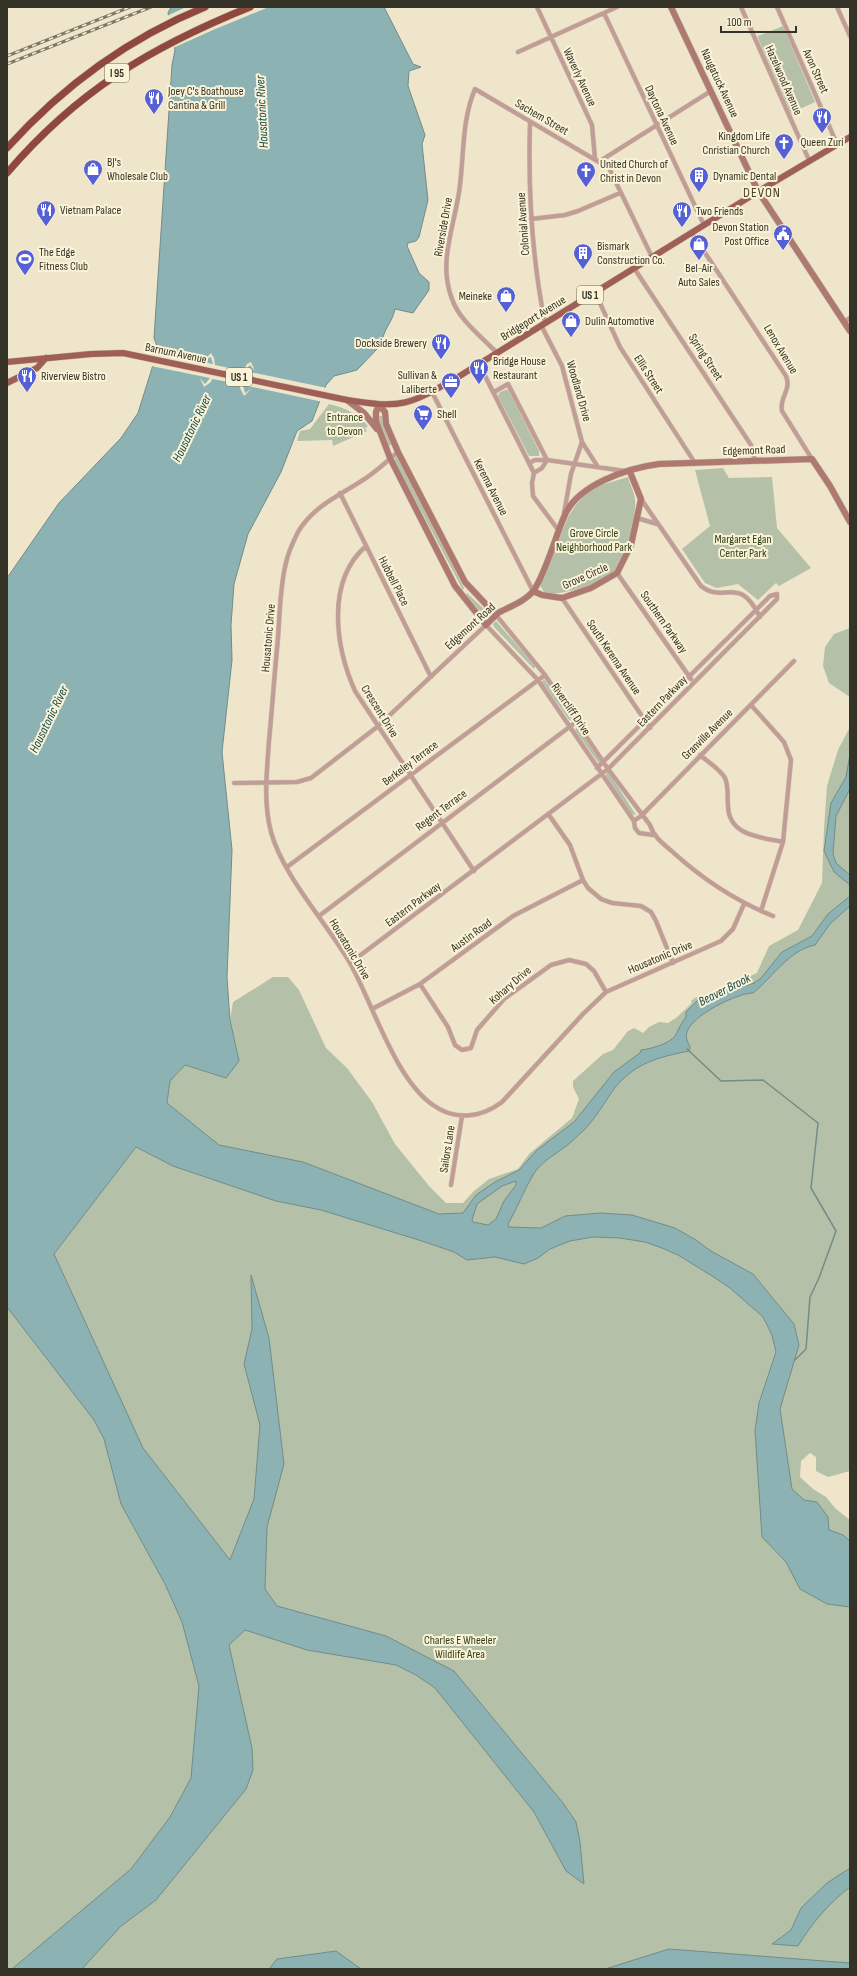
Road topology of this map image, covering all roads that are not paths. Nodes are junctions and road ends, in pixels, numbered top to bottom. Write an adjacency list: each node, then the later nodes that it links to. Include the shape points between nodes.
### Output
1 (205, 7): 19 (highway, I 95, via 151,33 94,69 50,104)
2 (250, 7): 23 (highway, I 95, via 178,38 113,76 58,120)
3 (537, 7): 11 (street, Waverly Avenue)
4 (617, 7): 9 (street)
5 (671, 7): 14 (street, Naugatuck Avenue)
6 (741, 7): 21 (street, Hazelwood Avenue)
7 (776, 7): 18 (street, Avon Street)
8 (837, 7): 10 (street)
9 (604, 13): 11 (street); 16 (street, Daytona Avenue)
10 (850, 36)
11 (551, 38): 12 (street); 20 (street, Waverly Avenue, via 592,125)
12 (518, 52)
13 (475, 89): 15 (street, Sachem Street); 36 (street, Riverside Drive, via 464,122 460,187 451,227 446,278 456,308)
14 (711, 91): 16 (street); 24 (street, Naugatuck Avenue)
15 (530, 122): 20 (street, Sachem Street); 26 (street, Colonial Avenue)
16 (656, 125): 22 (street); 27 (street, Daytona Avenue)
17 (850, 137): 18 (main road, Bridgeport Avenue / US 1)
18 (837, 144): 21 (main road, Bridgeport Avenue / US 1)
19 (7, 148)
20 (595, 159): 22 (street, Sachem Street)
21 (809, 160): 24 (main road, Bridgeport Avenue / US 1)
22 (600, 161): 25 (street, via 609,168)
23 (7, 173)
24 (758, 191): 27 (main road, Bridgeport Avenue / US 1); 33 (street, Naugatuck Avenue)
25 (620, 193): 26 (street, via 571,213); 29 (street)
26 (531, 219): 34 (street, Colonial Avenue)
27 (704, 225): 28 (main road, Bridgeport Avenue / US 1)
28 (692, 233): 29 (main road, Bridgeport Avenue / US 1); 50 (street, Lenox Avenue, via 786,376 788,388 781,404 782,411)
29 (652, 257): 30 (main road, Bridgeport Avenue / US 1)
30 (634, 268): 31 (main road, Bridgeport Avenue / US 1); 52 (street, Spring Street, via 751,445)
31 (595, 292): 34 (main road, Bridgeport Avenue / US 1); 54 (street, Ellis Street, via 620,347)
32 (850, 318): 33 (street)
33 (844, 322): 35 (street, Naugatuck Avenue)
34 (543, 324): 36 (main road, Bridgeport Avenue / US 1); 47 (street, Woodland Drive, via 562,366)
35 (850, 331)
36 (497, 353): 39 (main road, Bridgeport Avenue / US 1)
37 (46, 358): 38 (main road, Barnum Avenue / US 1); 40 (main road, via 38,368); 43 (main road, Barnum Avenue / US 1, via 111,353 140,356)
38 (7, 362)
39 (479, 364): 41 (main road, Bridgeport Avenue / US 1); 42 (street)
40 (7, 383)
41 (432, 392): 45 (main road, Bridgeport Avenue / US 1, via 406,403); 69 (street, Kerema Avenue)
42 (494, 392): 51 (street, via 508,384); 53 (street)
43 (339, 398): 44 (main road, Bridgeport Avenue / US 1)
44 (347, 400): 45 (main road, Bridgeport Avenue / US 1); 46 (street, Rivercliff Drive, via 364,413)
45 (379, 405): 46 (street, Rivercliff Drive, via 375,415); 48 (street, Rivercliff Drive, via 385,412 386,424)
46 (378, 430): 49 (street, Rivercliff Drive)
47 (582, 442): 55 (street); 56 (street, Woodland Drive)
48 (398, 452): 49 (street, Housatonic Drive); 68 (street, Rivercliff Drive)
49 (390, 458): 59 (street, Housatonic Drive, via 366,478); 70 (street, Rivercliff Drive)
50 (812, 459): 52 (street, Edgemont Road); 63 (street, Lenox Avenue)
51 (547, 460): 53 (street); 55 (street); 58 (street, via 542,468)
52 (754, 461): 54 (street, Edgemont Road)
53 (529, 463): 58 (street)
54 (694, 463): 57 (street, Edgemont Road, via 653,465)
55 (574, 464): 56 (street); 61 (street)
56 (598, 467): 57 (street)
57 (630, 472): 60 (street); 61 (street, Edgemont Road, via 591,486 572,504)
58 (534, 473): 65 (street, via 533,496)
59 (340, 493): 66 (street, Hubbell Place); 95 (street, Housatonic Drive, via 324,504 304,524 293,542 286,561)
60 (641, 499): 62 (street, Grove Circle); 64 (street)
61 (564, 516): 65 (street, Edgemont Road)
62 (637, 518): 64 (street); 67 (street, Grove Circle, via 630,545)
63 (850, 522)
64 (659, 525): 72 (street, via 701,586 715,593 739,592)
65 (559, 532): 69 (street, Edgemont Road)
66 (366, 546): 78 (street, Hubbell Place); 85 (street, Crescent Drive, via 352,562 342,583 339,630 343,660 349,677)
67 (617, 573): 71 (street, Grove Circle, via 590,588); 79 (street, Southern Parkway)
68 (470, 588): 70 (street); 73 (street, Rivercliff Drive)
69 (533, 591): 71 (street, Grove Circle); 73 (street, Edgemont Road)
70 (461, 594): 75 (street, Rivercliff Drive)
71 (562, 598): 83 (street, South Kerema Avenue)
72 (756, 610): 74 (street); 74 (street, Eastern Parkway, via 770,596 777,594 777,599); 79 (street, Eastern Parkway)
73 (496, 616): 75 (street, Edgemont Road); 77 (street, Rivercliff Drive)
74 (760, 617): 81 (street, Eastern Parkway)
75 (486, 625): 78 (street, Edgemont Road); 80 (street, Rivercliff Drive)
76 (794, 661): 82 (street, Granville Avenue)
77 (545, 675): 80 (street, Berkeley Terrace); 84 (street, Rivercliff Drive)
78 (431, 677): 85 (street, Edgemont Road)
79 (690, 677): 81 (street, Southern Parkway); 83 (street, Eastern Parkway)
80 (538, 680): 86 (street, Rivercliff Drive); 93 (street, Berkeley Terrace)
81 (694, 682): 87 (street, Eastern Parkway)
82 (751, 705): 88 (street, Granville Avenue); 101 (street, via 784,742 791,760)
83 (645, 721): 87 (street, South Kerema Avenue); 89 (street, Eastern Parkway)
84 (576, 722): 86 (street, Regent Terrace); 89 (street, Rivercliff Drive)
85 (377, 726): 93 (street, Crescent Drive); 95 (street, Edgemont Road, via 311,778 297,782)
86 (570, 727): 90 (street, Rivercliff Drive); 99 (street, Regent Terrace)
87 (650, 728): 91 (street, Eastern Parkway)
88 (700, 755): 97 (street, Granville Avenue); 101 (street, via 724,778 728,787 730,817 736,826 747,834)
89 (604, 763): 90 (street, Eastern Parkway); 91 (street, Rivercliff Drive)
90 (597, 768): 92 (street, Rivercliff Drive)
91 (608, 769): 92 (street, Eastern Parkway); 97 (street, Rivercliff Drive)
92 (602, 774): 96 (street, Eastern Parkway); 98 (street, Rivercliff Drive)
93 (409, 775): 99 (street, Crescent Drive); 102 (street, Berkeley Terrace)
94 (234, 783): 95 (street, Edgemont Road)
95 (266, 783): 102 (street, Housatonic Drive, via 267,814 271,833)
96 (548, 815): 103 (street, Eastern Parkway); 104 (street, via 570,845)
97 (642, 815): 98 (street, Granville Avenue); 100 (street, Rivercliff Drive, via 650,825)
98 (634, 820): 100 (street, Rivercliff Drive, via 639,833)
99 (442, 822): 103 (street, Crescent Drive); 107 (street, Regent Terrace)
100 (653, 835): 105 (street, Rivercliff Drive, via 717,888)
101 (783, 842): 106 (street)
102 (287, 867): 107 (street, Housatonic Drive)
103 (474, 871): 109 (street, Eastern Parkway)
104 (583, 880): 110 (street, via 592,892 606,901 618,905 640,906 651,912); 111 (street, Austin Road, via 513,916)
105 (744, 904): 106 (street, Rivercliff Drive); 110 (street, Housatonic Drive, via 733,929 726,937 712,946)
106 (761, 911): 108 (street, Rivercliff Drive)
107 (319, 916): 109 (street, Housatonic Drive)
108 (773, 916)
109 (350, 963): 113 (street, Housatonic Drive)
110 (672, 963): 112 (street, Housatonic Drive)
111 (420, 984): 112 (street, Kohary Drive, via 460,1050 471,1048 477,1030 504,999 551,965 569,960 586,964 596,974); 113 (street, Austin Road)
112 (606, 992): 114 (street, Housatonic Drive, via 502,1102 482,1113)
113 (372, 1009): 114 (street, Housatonic Drive, via 413,1086 438,1109)
114 (462, 1116): 115 (street, Sailors Lane)
115 (451, 1185)

